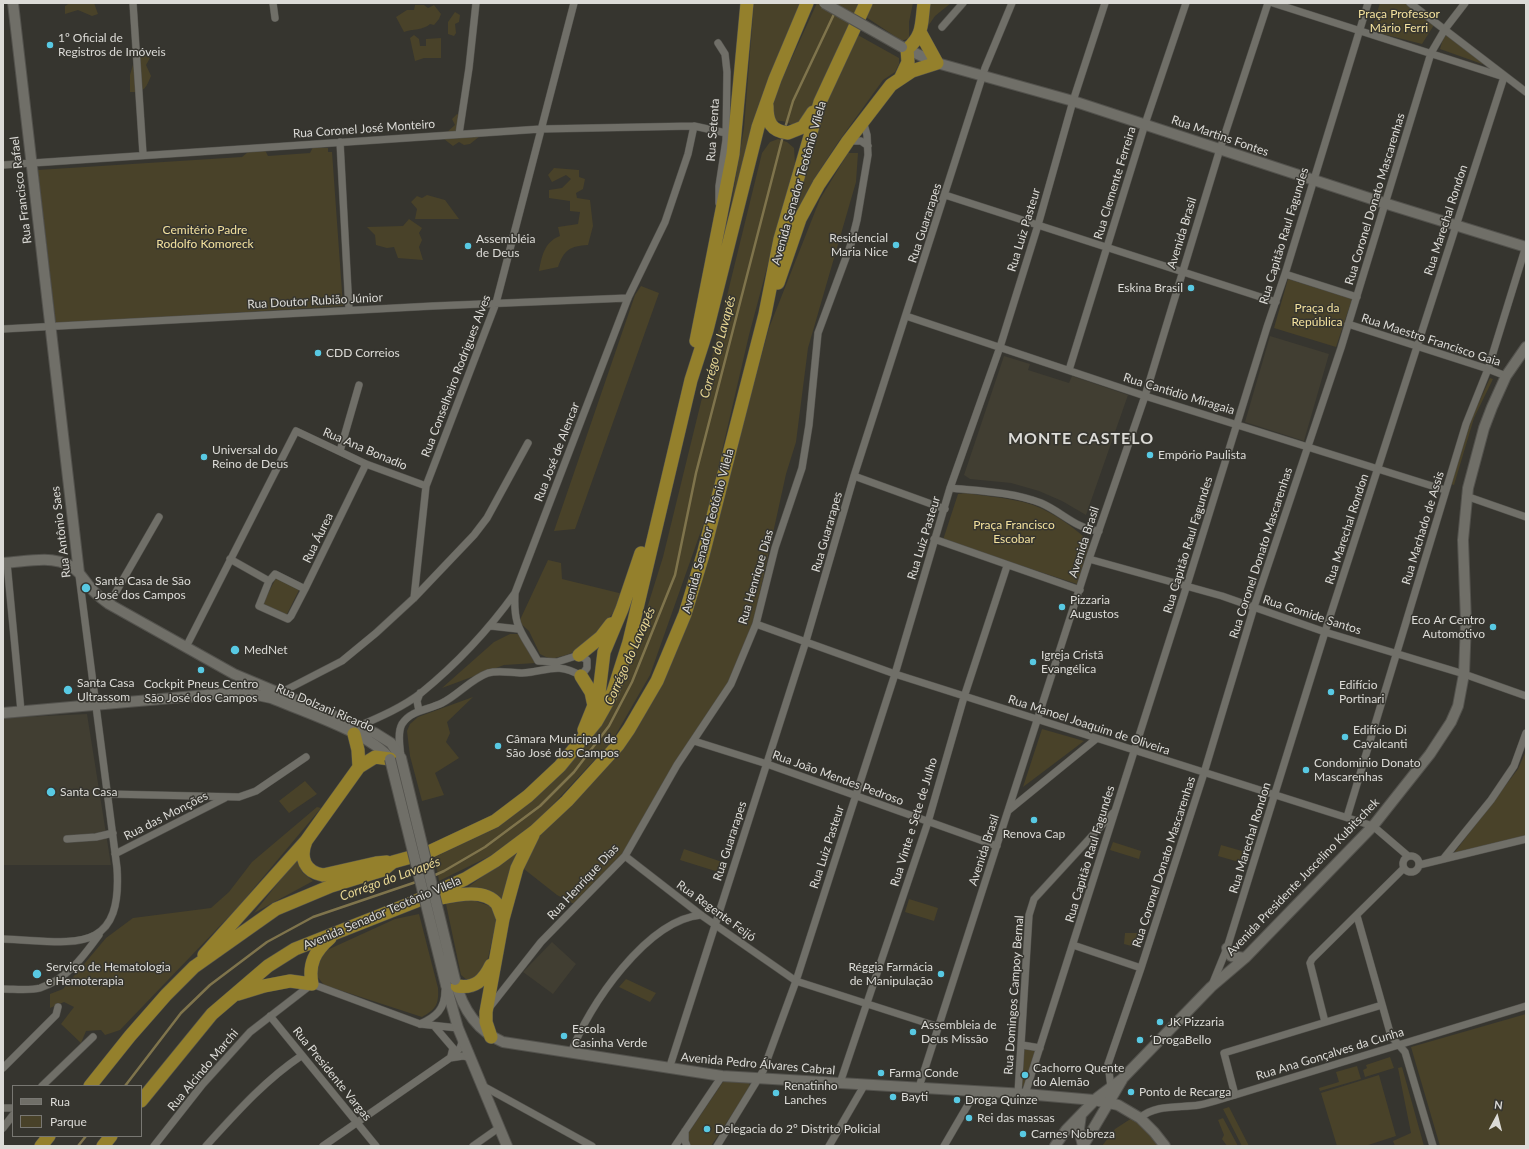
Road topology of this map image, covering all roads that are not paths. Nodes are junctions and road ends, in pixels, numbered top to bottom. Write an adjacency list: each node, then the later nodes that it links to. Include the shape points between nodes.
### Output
1 (13, 3): 47 (main road, Rua Francisco Rafael)
2 (133, 3): 46 (street)
3 (273, 3): 20 (street)
4 (476, 3): 41 (street)
5 (574, 3): 39 (street, Rua Conselheiro Rodrigues Alves)
6 (747, 3): 52 (highway, via 736,132)
7 (807, 3): 33 (highway)
8 (824, 3): 26 (main road, Rua Martins Fontes, bridge)
9 (866, 3): 35 (highway, Avenida Senador Teotônio Vilela)
10 (924, 3): 24 (highway)
11 (964, 3): 21 (street)
12 (1012, 3): 29 (street, Rua Guararapes)
13 (1105, 3): 34 (street, Rua Luiz Pasteur)
14 (1186, 3): 37 (street, Rua Clemente Ferreira)
15 (1268, 3): 45 (street, Avenida Brasil)
16 (1273, 3): 23 (street)
17 (1368, 3): 23 (street, Rua Capitão Raul Fagundes)
18 (1410, 3): 22 (street)
19 (1465, 3): 22 (street, Rua Coronel Donato Mascarenhas)
20 (275, 18)
21 (942, 27)
22 (1444, 29): 27 (street, Rua Coronel Donato Mascarenhas); 31 (street)
23 (1360, 30): 27 (street); 49 (street, Rua Capitão Raul Fagundes)
24 (920, 32): 26 (highway, via 917,39); 28 (highway)
25 (718, 43): 40 (street, Rua Setenta, via 727,61)
26 (904, 48): 28 (main road, Rua Martins Fontes); 30 (highway, via 908,62)
27 (1431, 53): 31 (street); 51 (street, Rua Coronel Donato Mascarenhas)
28 (937, 63): 29 (main road, Rua Martins Fontes); 30 (highway)
29 (983, 76): 34 (main road, Rua Martins Fontes); 50 (street, Rua Guararapes)
30 (901, 77): 36 (highway, via 885,92)
31 (1504, 77): 32 (street); 53 (street, Rua Marechal Rondon)
32 (1526, 92)
33 (768, 101): 35 (highway, via 768,121 772,128 784,133 803,127); 75 (highway, via 755,137 707,330)
34 (1073, 101): 37 (main road, Rua Martins Fontes); 54 (street, Rua Luiz Pasteur)
35 (820, 102): 64 (highway, Avenida Senador Teotônio Vilela, via 780,239)
36 (863, 121): 42 (highway); 44 (street, Rua Henrique Dias)
37 (1145, 124): 45 (main road, Rua Martins Fontes); 56 (street, Rua Clemente Ferreira)
38 (694, 126): 39 (street, Rua Coronel José Monteiro); 40 (street, Rua Coronel José Monteiro); 60 (street, Rua José de Alencar, via 688,154 669,211)
39 (541, 129): 41 (street, Rua Coronel José Monteiro); 62 (street, Rua Conselheiro Rodrigues Alves)
40 (726, 133): 52 (street, Rua Setenta, via 718,198)
41 (459, 134): 43 (street, Rua Coronel José Monteiro)
42 (848, 141): 44 (street, via 861,141); 64 (highway, via 819,184 800,219)
43 (340, 142): 46 (street, Rua Coronel José Monteiro); 63 (street)
44 (868, 146): 109 (street, Rua Henrique Dias, via 851,244 818,333 802,468 775,548)
45 (1220, 149): 49 (main road, Rua Martins Fontes); 57 (street, Avenida Brasil)
46 (143, 154): 47 (street, Rua Coronel José Monteiro)
47 (31, 164): 48 (street, Rua Coronel José Monteiro); 67 (main road, Rua Francisco Rafael)
48 (3, 165)
49 (1313, 180): 51 (main road, Rua Martins Fontes); 58 (street, Rua Capitão Raul Fagundes)
50 (945, 195): 54 (street); 65 (street, Rua Guararapes)
51 (1384, 203): 53 (main road, Rua Martins Fontes); 59 (street, Rua Coronel Donato Mascarenhas)
52 (720, 221): 75 (highway, via 701,313)
53 (1456, 224): 55 (main road, Rua Martins Fontes); 69 (street, Rua Marechal Rondon)
54 (1038, 225): 56 (street); 70 (street, Rua Luiz Pasteur)
55 (1526, 246): 72 (street, Rua Machado de Assis)
56 (1107, 248): 57 (street); 73 (street, Rua Clemente Ferreira)
57 (1182, 271): 61 (street); 77 (street, Avenida Brasil)
58 (1285, 274): 59 (street, Rua Maestro Francisco Gaia); 61 (street, Rua Capitão Raul Fagundes)
59 (1357, 297): 66 (street, Rua Coronel Donato Mascarenhas)
60 (628, 298): 62 (street, Rua Doutor Rubião Júnior); 104 (street, Rua José de Alencar)
61 (1276, 302): 78 (street, Rua Capitão Raul Fagundes)
62 (496, 303): 63 (street, Rua Doutor Rubião Júnior); 85 (street, Rua Conselheiro Rodrigues Alves)
63 (349, 310): 67 (street, Rua Doutor Rubião Júnior)
64 (765, 314): 152 (highway, Avenida Senador Teotônio Vilela, via 696,582 658,681 618,745)
65 (906, 316): 70 (street, Rua Cantidio Miragaia); 84 (street, Rua Guararapes)
66 (1348, 324): 69 (street, Rua Maestro Francisco Gaia); 80 (street, Rua Coronel Donato Mascarenhas)
67 (51, 326): 68 (street, Rua Doutor Rubião Júnior); 99 (main road, Rua Antônio Saes)
68 (3, 329)
69 (1416, 346): 72 (street, Rua Maestro Francisco Gaia); 83 (street, Rua Marechal Rondon)
70 (1000, 347): 73 (street, Rua Cantidio Miragaia); 86 (street, Rua Luiz Pasteur)
71 (1526, 347): 74 (main road, Avenida Presidente Juscelino Kubitschek)
72 (1488, 368): 74 (street, Rua Maestro Francisco Gaia); 87 (street, Rua Machado de Assis, via 1466,424)
73 (1069, 370): 77 (street, Rua Cantidio Miragaia)
74 (1506, 376): 88 (main road, Avenida Presidente Juscelino Kubitschek, via 1484,428)
75 (691, 380): 89 (highway)
76 (359, 385): 81 (street)
77 (1145, 396): 78 (street, Rua Cantidio Miragaia); 93 (street, Avenida Brasil)
78 (1236, 424): 80 (street, Rua Cantidio Miragaia); 101 (street, Rua Capitão Raul Fagundes)
79 (528, 443): 105 (street, via 487,518)
80 (1307, 447): 83 (street, Rua Cantidio Miragaia); 107 (street, Rua Coronel Donato Mascarenhas)
81 (340, 451): 82 (street, Rua Ana Bonadio); 95 (street, Rua Ana Bonadio, via 296,431)
82 (366, 464): 85 (street, Rua Ana Bonadio); 102 (street, Rua Áurea)
83 (1378, 469): 87 (street, Rua Cantidio Miragaia); 112 (street, Rua Marechal Rondon)
84 (854, 476): 90 (street); 113 (street, Rua Guararapes)
85 (426, 486): 105 (street, Rua Conselheiro Rodrigues Alves)
86 (950, 488): 90 (street, Rua Luiz Pasteur); 93 (street, via 1021,497 1042,504 1079,527)
87 (1446, 490): 115 (street, Rua Machado de Assis)
88 (1466, 496): 91 (street); 119 (main road, Avenida Presidente Juscelino Kubitschek, via 1463,540 1466,622)
89 (663, 498): 108 (highway, via 652,516 635,576); 136 (highway, via 630,642 613,692 596,722)
90 (945, 509): 94 (street, Rua Luiz Pasteur)
91 (1526, 517)
92 (159, 518): 106 (street)
93 (1099, 531): 96 (street, Avenida Brasil)
94 (934, 540): 98 (street); 118 (street, Rua Luiz Pasteur)
95 (230, 559): 100 (street); 114 (street)
96 (1090, 559): 101 (street, Rua Gomide Santos); 103 (street, Avenida Brasil)
97 (5, 563): 99 (main road, via 64,561); 128 (street)
98 (1007, 566): 103 (street); 124 (street, Rua Vinte e Sete de Julho)
99 (79, 573): 106 (main road, via 92,592); 126 (street, Rua Antônio Saes)
100 (269, 581): 102 (street, via 275,574); 102 (street, Rua Áurea, via 259,606 288,619)
101 (1187, 586): 107 (street, Rua Gomide Santos); 137 (street, Rua Capitão Raul Fagundes)
102 (305, 589)
103 (1080, 590): 131 (street, Avenida Brasil)
104 (514, 592): 110 (street, Rua José de Alencar); 111 (street)
105 (414, 598): 122 (street, via 342,661)
106 (109, 604): 114 (main road)
107 (1254, 607): 112 (street, Rua Gomide Santos); 142 (street, Rua Coronel Donato Mascarenhas)
108 (622, 610): 116 (highway, via 601,637); 127 (highway, via 604,652 599,693)
109 (756, 624): 113 (street, Rua Manoel Joaquim de Oliveira); 135 (street, Rua Henrique Dias, via 731,684)
110 (491, 626): 111 (street); 123 (street, Rua José de Alencar, via 474,646)
111 (518, 629): 116 (street, via 538,662 557,662)
112 (1325, 632): 115 (street, Rua Gomide Santos); 144 (street, Rua Marechal Rondon)
113 (806, 641): 118 (street, Rua Manoel Joaquim de Oliveira); 140 (street, Rua Guararapes)
114 (186, 647): 117 (main road)
115 (1397, 654): 119 (street, Rua Gomide Santos); 149 (street, Rua Machado de Assis)
116 (579, 655): 120 (street, via 588,663)
117 (234, 674): 121 (main road, via 237,687); 122 (main road)
118 (895, 674): 124 (street, Rua Manoel Joaquim de Oliveira); 146 (street, Rua Luiz Pasteur)
119 (1464, 674): 125 (street, Rua Gomide Santos); 151 (main road, Avenida Presidente Juscelino Kubitschek, via 1458,706 1444,733)
120 (581, 676): 127 (highway, via 591,692); 129 (street, via 559,667 523,673 488,674 445,702)
121 (229, 693): 126 (main road, Rua Dolzani Ricardo); 132 (main road, Rua Dolzani Ricardo, via 271,698)
122 (280, 693): 132 (main road)
123 (420, 693): 129 (street, via 417,701); 132 (street, Rua José de Alencar)
124 (964, 696): 131 (street, Rua Manoel Joaquim de Oliveira); 150 (street, Rua Vinte e Sete de Julho)
125 (1526, 696)
126 (96, 705): 128 (main road, Rua Dolzani Ricardo); 143 (street, Rua Antônio Saes)
127 (594, 706): 136 (highway)
128 (21, 711): 130 (main road, Rua Dolzani Ricardo)
129 (419, 711): 139 (street, via 406,719 400,728)
130 (3, 713)
131 (1038, 721): 134 (street, Rua Manoel Joaquim de Oliveira); 147 (street, Avenida Brasil)
132 (356, 730): 139 (main road, Rua Dolzani Ricardo); 141 (highway)
133 (1526, 733): 161 (street, via 1514,766 1491,800)
134 (1096, 739): 137 (street, Rua Manoel Joaquim de Oliveira); 147 (street)
135 (694, 741): 140 (street, Rua João Mendes Pedroso); 159 (street, Rua Henrique Dias, via 677,764)
136 (578, 746): 162 (highway, via 528,796 494,821 429,852)
137 (1134, 751): 142 (street, Rua Manoel Joaquim de Oliveira); 148 (street, Rua Capitão Raul Fagundes)
138 (306, 756): 145 (street, Rua das Monções, via 247,795)
139 (395, 759): 141 (highway, via 375,757); 181 (main road, bridge)
140 (767, 764): 146 (street, Rua João Mendes Pedroso); 169 (street, Rua Guararapes)
141 (359, 768): 156 (highway)
142 (1204, 773): 144 (street, Rua Manoel Joaquim de Oliveira); 178 (street, Rua Coronel Donato Mascarenhas)
143 (109, 794): 145 (street, Rua das Monções); 153 (street, Rua Antônio Saes)
144 (1275, 796): 149 (street, Rua Manoel Joaquim de Oliveira); 174 (street, Rua Marechal Rondon)
145 (227, 797): 158 (street, Rua das Monções)
146 (856, 797): 150 (street, Rua João Mendes Pedroso); 179 (street, Rua Luiz Pasteur)
147 (1009, 810): 157 (street, Avenida Brasil)
148 (1115, 811): 173 (street, Rua Capitão Raul Fagundes); 200 (street, Rua Domingos Campoy Bernal, via 1034,899 1029,915)
149 (1347, 817): 151 (street, Rua Manoel Joaquim de Oliveira)
150 (928, 822): 157 (street, Rua João Mendes Pedroso); 185 (street, Rua Vinte e Sete de Julho)
151 (1373, 826): 160 (street, Rua Manoel Joaquim de Oliveira); 176 (main road, Avenida Presidente Juscelino Kubitschek)
152 (535, 832): 165 (highway, Avenida Senador Teotônio Vilela, via 465,879); 168 (highway, via 517,868)
153 (113, 834): 154 (street); 158 (street, Rua Antônio Saes)
154 (67, 839)
155 (1526, 839): 161 (street)
156 (306, 841): 162 (highway, via 303,851 304,863 310,871 317,874); 177 (highway)
157 (997, 846): 194 (street, Avenida Brasil)
158 (115, 854): 170 (street, Rua Antônio Saes, via 119,892 115,912)
159 (625, 856): 166 (street, Rua Regente Feijó); 189 (street, Rua Henrique Dias, via 541,942)
160 (1408, 856): 163 (street, via 1415,858); 164 (street, via 1403,861)
161 (1444, 858): 163 (street)
162 (393, 862): 177 (highway, via 383,870 332,886 276,909)
163 (1419, 865): 164 (street, via 1413,872 1407,872)
164 (1404, 868): 167 (street)
165 (414, 902): 168 (highway, via 467,893 482,895 496,904); 171 (highway, Avenida Senador Teotônio Vilela)
166 (701, 915): 169 (street, Rua Regente Feijó); 202 (street, via 689,917 665,928 622,969 593,1008)
167 (1357, 916): 186 (street); 191 (street, via 1310,963)
168 (503, 919): 175 (highway)
169 (714, 925): 179 (street, Rua Regente Feijó); 207 (street, Rua Guararapes)
170 (101, 931): 172 (street, via 86,940); 183 (street, via 73,968 56,980 39,988)
171 (334, 934): 180 (highway, via 318,948 312,961); 184 (highway, Avenida Senador Teotônio Vilela, via 295,949 268,966)
172 (3, 939)
173 (1073, 946): 178 (street); 201 (street, Rua Capitão Raul Fagundes)
174 (1227, 948): 176 (main road, via 1231,956); 182 (street, Rua Marechal Rondon)
175 (496, 954): 181 (highway, via 486,976 478,983 470,987); 189 (highway)
176 (1245, 958): 182 (main road, Avenida Presidente Juscelino Kubitschek)
177 (194, 967): 214 (highway, via 140,1025)
178 (1142, 968): 216 (street, Rua Coronel Donato Mascarenhas, via 1108,1064)
179 (796, 981): 185 (street, Rua Regente Feijó); 209 (street, Rua Luiz Pasteur)
180 (312, 984): 184 (highway, via 290,981); 190 (street, Rua Alcindo Marchi); 192 (street)
181 (453, 984): 192 (street, via 440,1012); 195 (main road); 197 (main road, Avenida Pedro Álvares Cabral, via 474,1022)
182 (1211, 987): 210 (main road, Avenida Presidente Juscelino Kubitschek)
183 (3, 989)
184 (231, 997): 221 (highway, Avenida Senador Teotônio Vilela, via 212,1014)
185 (867, 1004): 194 (street, Rua Regente Feijó); 211 (street, Rua Vinte e Sete de Julho)
186 (1382, 1005): 191 (street); 199 (street, via 1391,1036)
187 (1526, 1006): 199 (street, Rua Ana Gonçalves da Cunha)
188 (58, 1007): 206 (street, via 56,1015)
189 (486, 1012): 197 (highway)
190 (270, 1016): 203 (street, Rua Presidente Vargas); 235 (street, Rua Alcindo Marchi, via 229,1054)
191 (1325, 1022): 220 (street, via 1224,1053)
192 (420, 1024): 193 (street)
193 (435, 1027): 195 (street); 204 (street, via 454,1048)
194 (939, 1027): 217 (street, Avenida Brasil)
195 (458, 1028): 198 (main road)
196 (93, 1037): 213 (street)
197 (491, 1037): 202 (main road, Avenida Pedro Álvares Cabral, via 503,1042)
198 (463, 1040): 204 (street, via 460,1048); 205 (main road)
199 (1398, 1044): 220 (street, Rua Ana Gonçalves da Cunha); 250 (street, via 1405,1052)
200 (1022, 1045): 201 (street); 219 (street, Rua Domingos Campoy Bernal)
201 (1040, 1048): 219 (street, Rua Capitão Raul Fagundes)
202 (571, 1053): 207 (main road, Avenida Pedro Álvares Cabral)
203 (301, 1056): 227 (street, Rua Presidente Vargas); 236 (street, via 250,1097)
204 (450, 1058): 205 (street); 227 (street)
205 (470, 1058): 215 (main road)
206 (3, 1068)
207 (669, 1069): 208 (main road, Avenida Pedro Álvares Cabral)
208 (722, 1076): 209 (main road, Avenida Pedro Álvares Cabral); 230 (street)
209 (759, 1078): 211 (main road, Avenida Pedro Álvares Cabral); 244 (street, Rua Luiz Pasteur)
210 (1122, 1079): 216 (main road, Avenida Presidente Juscelino Kubitschek); 223 (main road, Avenida Presidente Juscelino Kubitschek)
211 (840, 1083): 212 (main road, Avenida Pedro Álvares Cabral)
212 (865, 1084): 217 (main road, Avenida Pedro Álvares Cabral); 245 (street)
213 (43, 1085)
214 (91, 1085)
215 (483, 1086): 229 (main road); 241 (street)
216 (1111, 1086): 222 (main road, Avenida Presidente Juscelino Kubitschek)
217 (919, 1087): 218 (main road, Avenida Pedro Álvares Cabral)
218 (976, 1091): 219 (main road, Avenida Pedro Álvares Cabral); 246 (street)
219 (1022, 1093): 222 (main road, Avenida Pedro Álvares Cabral)
220 (1235, 1095): 226 (street, Rua Ana Gonçalves da Cunha, via 1200,1105 1158,1109)
221 (142, 1100)
222 (1094, 1100): 223 (main road, Avenida Pedro Álvares Cabral); 224 (main road, Avenida Presidente Juscelino Kubitschek)
223 (1108, 1103): 226 (main road, Avenida Pedro Álvares Cabral, via 1118,1105); 248 (main road, Avenida Presidente Juscelino Kubitschek)
224 (1081, 1115): 247 (main road, Avenida Presidente Juscelino Kubitschek); 248 (main road, via 1079,1129)
225 (12, 1116): 228 (street)
226 (1140, 1118): 249 (main road, Avenida Pedro Álvares Cabral)
227 (357, 1122): 237 (street); 238 (street, Rua Presidente Vargas)
228 (3, 1128)
229 (500, 1128): 239 (street); 240 (main road)
230 (685, 1131): 242 (street); 243 (street)
231 (48, 1137): 233 (highway)
232 (110, 1137): 234 (highway)
233 (41, 1146)
234 (103, 1146)
235 (154, 1146)
236 (206, 1146)
237 (323, 1146)
238 (376, 1146)
239 (473, 1146)
240 (507, 1146)
241 (592, 1146)
242 (675, 1146)
243 (687, 1146)
244 (717, 1146)
245 (829, 1146)
246 (944, 1146)
247 (1055, 1146)
248 (1083, 1146)
249 (1165, 1146)
250 (1433, 1146)

